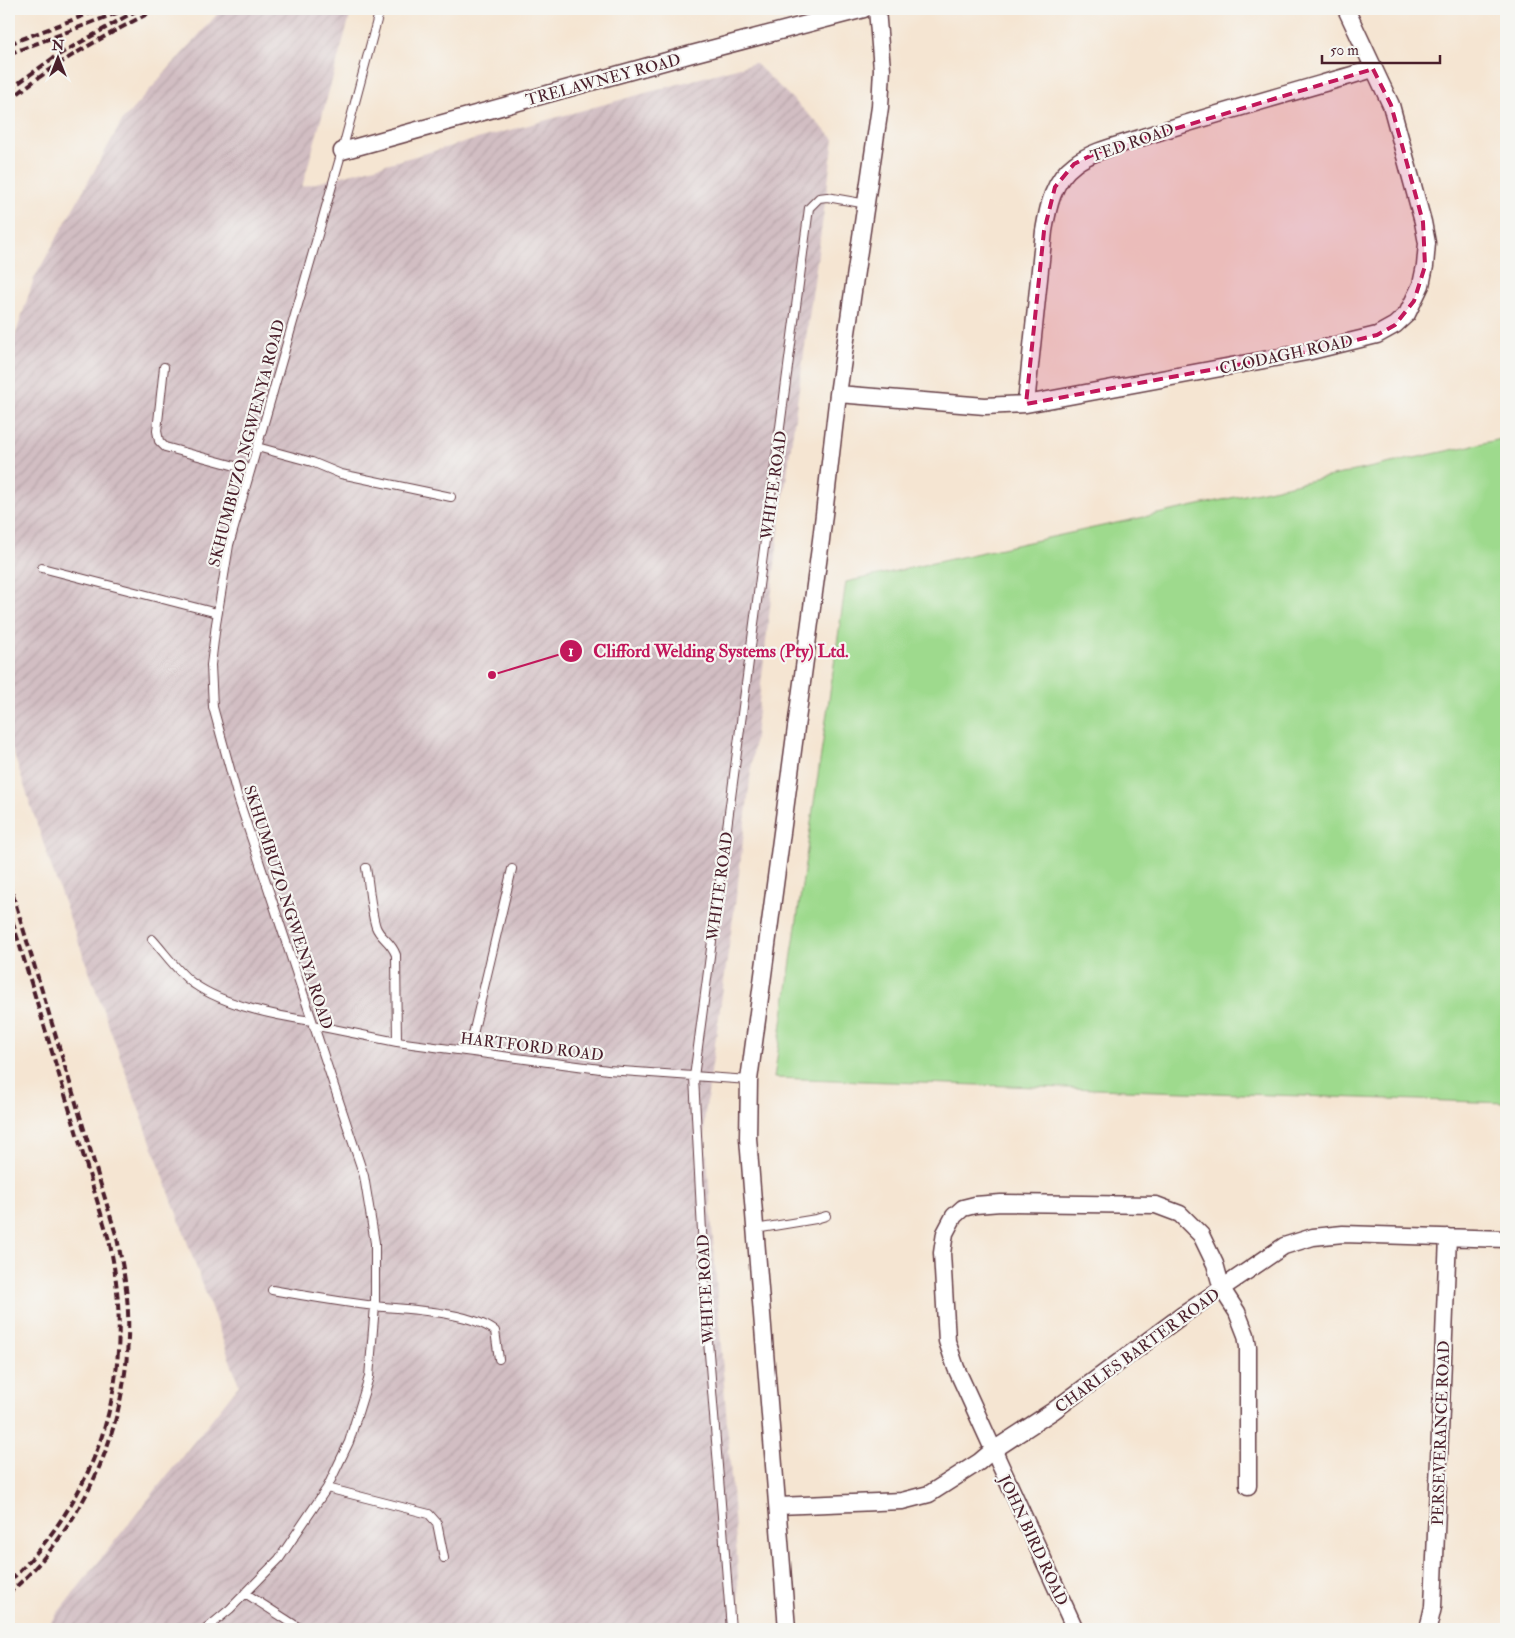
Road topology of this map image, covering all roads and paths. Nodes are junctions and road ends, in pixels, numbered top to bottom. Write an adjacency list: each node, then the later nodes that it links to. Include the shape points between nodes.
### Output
1 (380, 9): 6 (lane, SKHUMBUZO NGWENYA ROAD)
2 (864, 9): 6 (street, TRELAWNEY ROAD)
3 (877, 9): 7 (street, via 882,78)
4 (1346, 9): 5 (street, CLODAGH ROAD)
5 (1373, 69): 10 (street, TED ROAD, via 1167,129 1098,152 1074,164 1055,187 1048,203); 10 (street, CLODAGH ROAD, via 1391,105 1427,243 1421,285 1407,314 1377,335 1307,352)
6 (342, 151): 11 (lane, SKHUMBUZO NGWENYA ROAD)
7 (866, 204): 9 (street); 22 (lane, WHITE ROAD, via 827,197 818,198 809,208)
8 (164, 367): 12 (lane, via 159,441 165,447)
9 (838, 394): 10 (street, CLODAGH ROAD, via 985,406); 23 (street)
10 (1026, 404)
11 (257, 447): 12 (lane, SKHUMBUZO NGWENYA ROAD); 13 (lane, via 312,462 341,474)
12 (250, 470): 15 (lane, SKHUMBUZO NGWENYA ROAD, via 228,545)
13 (450, 497)
14 (42, 568): 15 (lane)
15 (217, 613): 19 (lane, SKHUMBUZO NGWENYA ROAD, via 211,665 214,707 238,798)
16 (366, 868): 20 (lane, via 376,926 396,956)
17 (512, 869): 21 (lane)
18 (152, 939): 19 (lane, HARTFORD ROAD, via 193,984 214,995 278,1016)
19 (312, 1023): 20 (lane, HARTFORD ROAD); 30 (lane, SKHUMBUZO NGWENYA ROAD, via 364,1176 375,1243)
20 (397, 1042): 21 (lane, HARTFORD ROAD)
21 (470, 1052): 22 (lane, HARTFORD ROAD, via 608,1070)
22 (694, 1077): 23 (lane, HARTFORD ROAD); 40 (lane, WHITE ROAD, via 707,1328)
23 (749, 1080): 25 (street, via 748,1138)
24 (826, 1216): 25 (lane)
25 (756, 1229): 35 (street)
26 (1448, 1237): 27 (street, CHARLES BARTER ROAD); 28 (street, CHARLES BARTER ROAD, via 1343,1234 1312,1237 1284,1246); 43 (street, PERSEVERANCE ROAD, via 1432,1607)
27 (1506, 1239)
28 (1222, 1288): 32 (street, CHARLES BARTER ROAD, via 1053,1411); 32 (street, JOHN BIRD ROAD, via 1215,1264 1200,1235 1180,1214 1156,1204 1001,1203 964,1208 954,1216 945,1232 942,1253 948,1341 956,1368); 33 (street, JOHN BIRD ROAD, via 1237,1312 1248,1347)
29 (272, 1290): 30 (lane)
30 (375, 1306): 31 (lane, via 434,1312 480,1323 495,1332); 34 (lane, SKHUMBUZO NGWENYA ROAD, via 369,1377 349,1442)
31 (499, 1359)
32 (992, 1451): 35 (street, CHARLES BARTER ROAD, via 929,1494 902,1500); 42 (street, JOHN BIRD ROAD)
33 (1248, 1486)
34 (327, 1488): 36 (lane, via 429,1514 437,1523); 37 (lane, SKHUMBUZO NGWENYA ROAD, via 279,1559)
35 (778, 1506): 41 (street)
36 (444, 1558)
37 (245, 1593): 38 (lane, SKHUMBUZO NGWENYA ROAD); 39 (lane)
38 (206, 1629)
39 (301, 1629)
40 (731, 1629)
41 (787, 1629)
42 (1075, 1629)
43 (1428, 1629)

